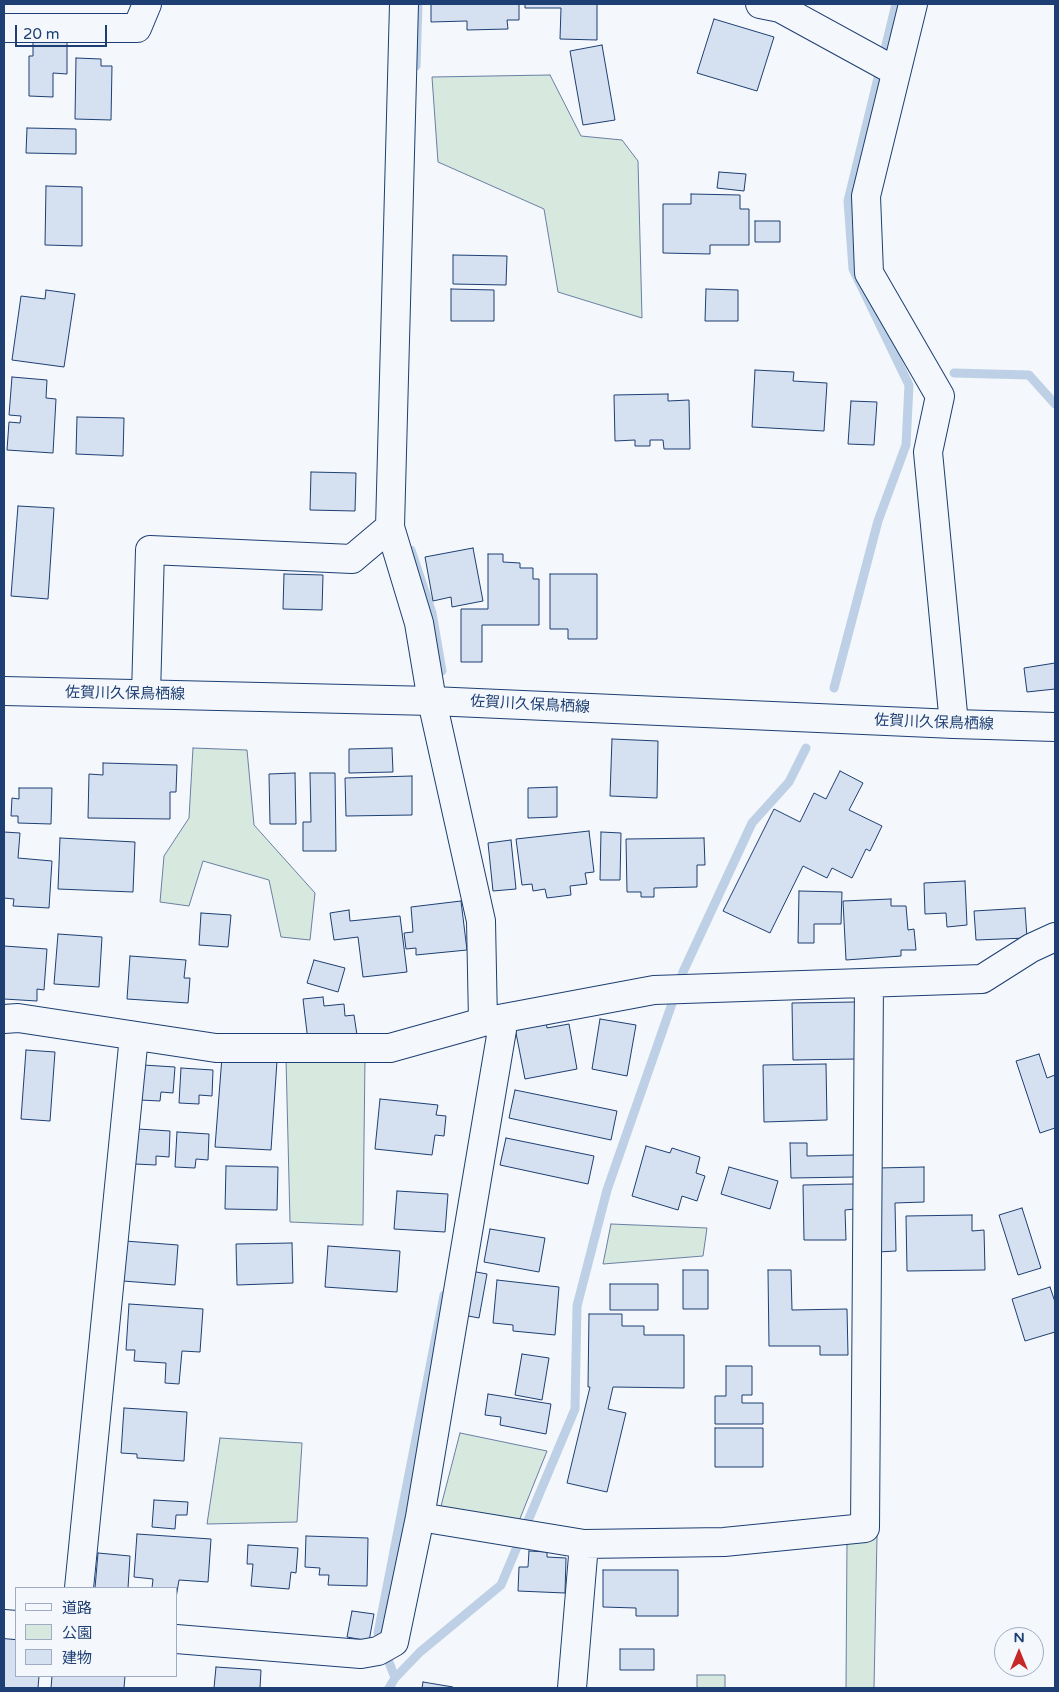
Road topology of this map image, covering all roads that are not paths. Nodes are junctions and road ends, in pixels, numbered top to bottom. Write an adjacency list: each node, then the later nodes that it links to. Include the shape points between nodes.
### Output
1 (147, 4): 5 (street, via 137,28)
2 (404, 4): 7 (street)
3 (760, 4): 6 (street, via 780,8)
4 (913, 4): 6 (street)
5 (4, 28)
6 (895, 71): 11 (street, via 866,196 868,273 940,396 928,452)
7 (390, 527): 9 (street, via 352,559 150,550); 10 (street, via 418,623)
8 (4, 691): 9 (street, 佐賀川久保鳥栖線)
9 (146, 694): 10 (street, 佐賀川久保鳥栖線)
10 (432, 700): 11 (street, 佐賀川久保鳥栖線); 16 (street, via 481,921)
11 (954, 724): 12 (street, 佐賀川久保鳥栖線)
12 (1055, 727)
13 (1055, 937): 14 (street, via 982,979)
14 (869, 983): 16 (street, via 654,990); 19 (street, via 865,1528 724,1542)
15 (4, 1019): 17 (street, via 18,1018)
16 (493, 1020): 17 (street, via 390,1048 216,1048); 18 (street)
17 (134, 1036): 20 (street)
18 (420, 1517): 19 (street); 21 (street, via 386,1646 360,1654)
19 (584, 1544): 22 (street)
20 (79, 1587)
21 (178, 1639)
22 (572, 1688)

